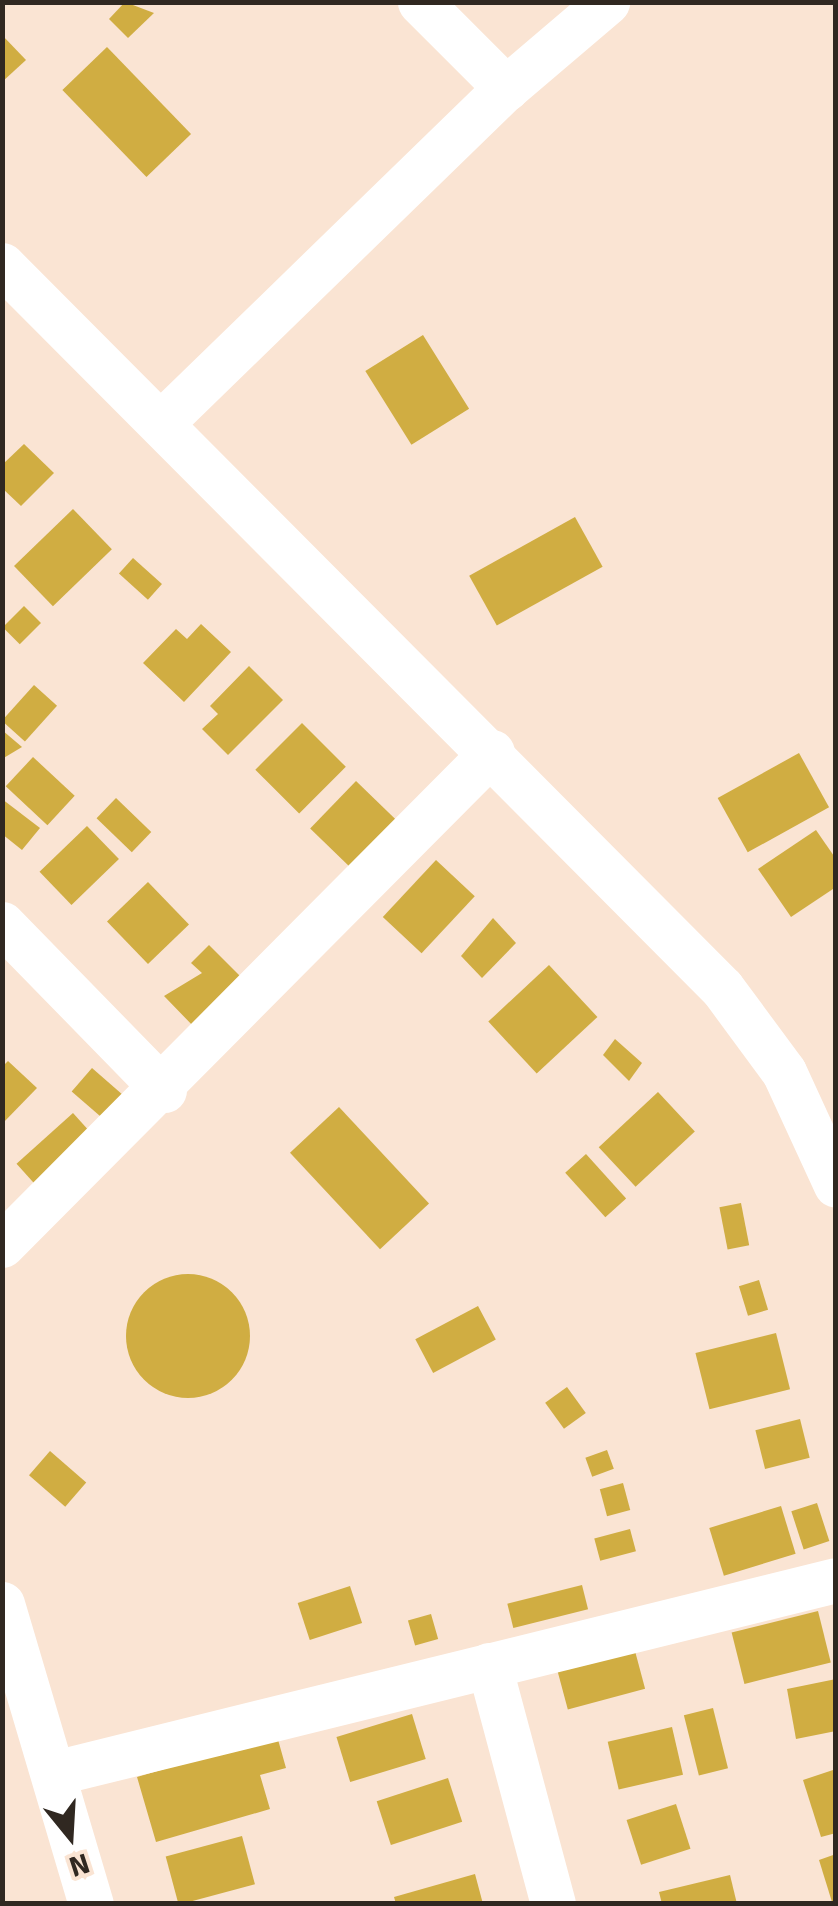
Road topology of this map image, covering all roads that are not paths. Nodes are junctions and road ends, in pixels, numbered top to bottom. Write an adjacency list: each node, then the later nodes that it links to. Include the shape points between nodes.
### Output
1 (420, 2): 3 (street)
2 (607, 2): 3 (street)
3 (506, 88): 5 (street)
4 (2, 265): 5 (street)
5 (162, 422): 6 (street)
6 (492, 752): 8 (street); 9 (street, via 758,1030)
7 (2, 924): 8 (street)
8 (164, 1090): 10 (street)
9 (836, 1185)
10 (2, 1244)
11 (836, 1580): 13 (street)
12 (2, 1604): 14 (street)
13 (489, 1666): 14 (street); 16 (street)
14 (54, 1773): 15 (street)
15 (91, 1904)
16 (553, 1904)

